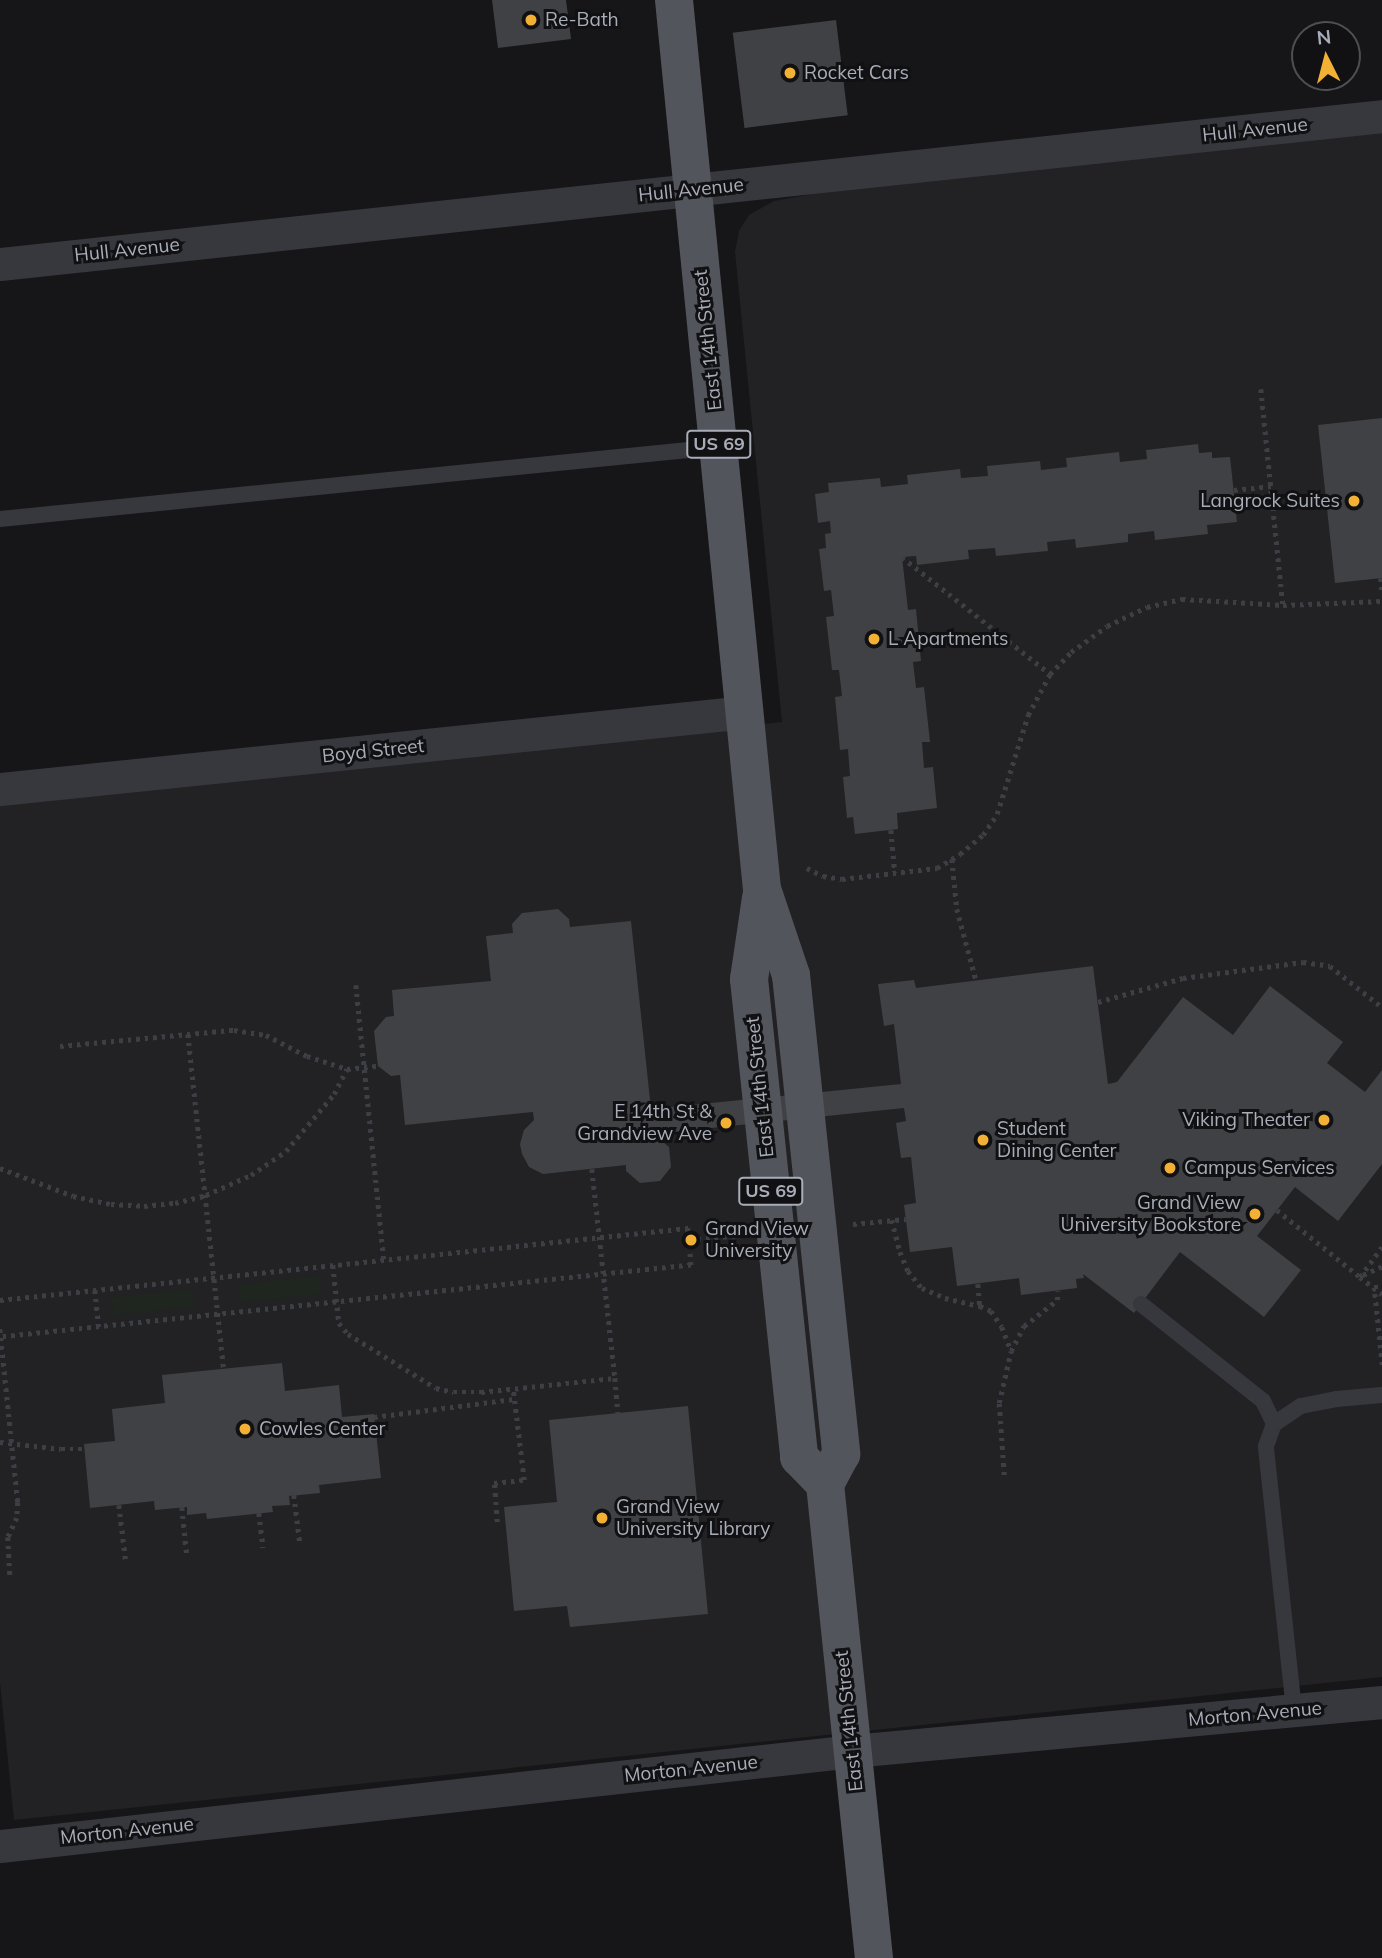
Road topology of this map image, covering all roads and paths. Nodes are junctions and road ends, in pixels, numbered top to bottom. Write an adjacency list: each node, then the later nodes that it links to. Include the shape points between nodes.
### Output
1 (674, 0): 3 (main road, East 14th Street / US 69)
2 (1382, 116): 3 (street, Hull Avenue)
3 (693, 190): 4 (street, Hull Avenue); 6 (main road, East 14th Street / US 69)
4 (0, 264)
5 (1261, 389): 7 (path)
6 (719, 447): 9 (lane); 16 (main road, East 14th Street / US 69)
7 (1271, 486): 8 (path); 14 (path)
8 (1234, 490)
9 (0, 519)
10 (902, 557): 15 (path)
11 (1381, 578): 12 (path)
12 (1382, 592)
13 (1382, 601): 14 (path)
14 (1283, 605): 15 (path, via 1182,598 1147,607 1107,626)
15 (1050, 674): 19 (path, via 1028,715 997,814 983,835)
16 (746, 712): 17 (street, Boyd Street); 84 (main road, East 14th Street / US 69, via 762,889 791,975 841,1454 825,1484)
17 (0, 789)
18 (891, 830): 21 (path)
19 (952, 859): 21 (path, via 937,868); 22 (path, via 957,909)
20 (807, 868): 21 (path, via 842,879)
21 (895, 873)
22 (976, 980)
23 (356, 985): 29 (path)
24 (1098, 1002): 25 (path, via 1182,978 1303,962 1330,966)
25 (1382, 1007)
26 (188, 1034): 27 (path); 30 (path, via 234,1030 265,1035); 33 (path)
27 (60, 1046)
28 (378, 1066): 29 (path)
29 (364, 1068): 30 (path); 38 (path)
30 (347, 1069): 33 (path, via 334,1094 286,1151 251,1175)
31 (0, 1168): 33 (path, via 73,1196 111,1203 144,1206)
32 (592, 1169): 36 (path)
33 (206, 1195): 43 (path)
34 (1277, 1210): 42 (path)
35 (892, 1220): 53 (path, via 908,1271 922,1288)
36 (599, 1237): 38 (path); 41 (path); 41 (path, via 688,1228 691,1265)
37 (1382, 1247): 42 (path)
38 (384, 1260): 39 (path)
39 (332, 1265): 43 (path); 51 (path)
40 (1382, 1267): 42 (path)
41 (603, 1274): 51 (path); 61 (path)
42 (1360, 1277): 45 (path)
43 (215, 1278): 47 (path); 54 (path)
44 (978, 1284): 53 (path)
45 (1374, 1287): 46 (path); 49 (path); 59 (path)
46 (1382, 1287)
47 (95, 1290): 50 (path); 55 (path)
48 (1058, 1291): 58 (path, via 1057,1300 1024,1326)
49 (1382, 1294)
50 (0, 1300)
51 (336, 1302): 54 (path); 62 (path, via 339,1323 348,1334 436,1388 454,1392)
52 (1141, 1304): 67 (lane, via 1263,1401)
53 (980, 1306): 58 (path, via 991,1311 1002,1326)
54 (218, 1315): 55 (path); 60 (path)
55 (99, 1327): 57 (path)
56 (0, 1329): 57 (path)
57 (0, 1337): 69 (path)
58 (1011, 1351): 71 (path, via 999,1403)
59 (1382, 1365)
60 (224, 1369)
61 (615, 1378): 62 (path); 65 (path)
62 (513, 1389): 64 (path)
63 (1382, 1395): 67 (lane, via 1301,1406)
64 (514, 1399): 66 (path); 76 (path, via 524,1480 494,1483)
65 (618, 1413)
66 (374, 1417)
67 (1274, 1424): 83 (lane, via 1266,1446)
68 (0, 1442): 69 (path)
69 (12, 1443): 70 (path); 81 (path, via 18,1502 8,1537)
70 (84, 1449)
71 (1004, 1475)
72 (294, 1495): 77 (path)
73 (120, 1505): 80 (path)
74 (182, 1507): 79 (path)
75 (259, 1513): 78 (path)
76 (497, 1522)
77 (300, 1543)
78 (263, 1548)
79 (187, 1556)
80 (126, 1562)
81 (10, 1575)
82 (1382, 1702): 83 (street, Morton Avenue)
83 (1294, 1710): 84 (street, Morton Avenue)
84 (852, 1751): 85 (street, Morton Avenue); 86 (main road, East 14th Street / US 69)
85 (0, 1846)
86 (874, 1958)

